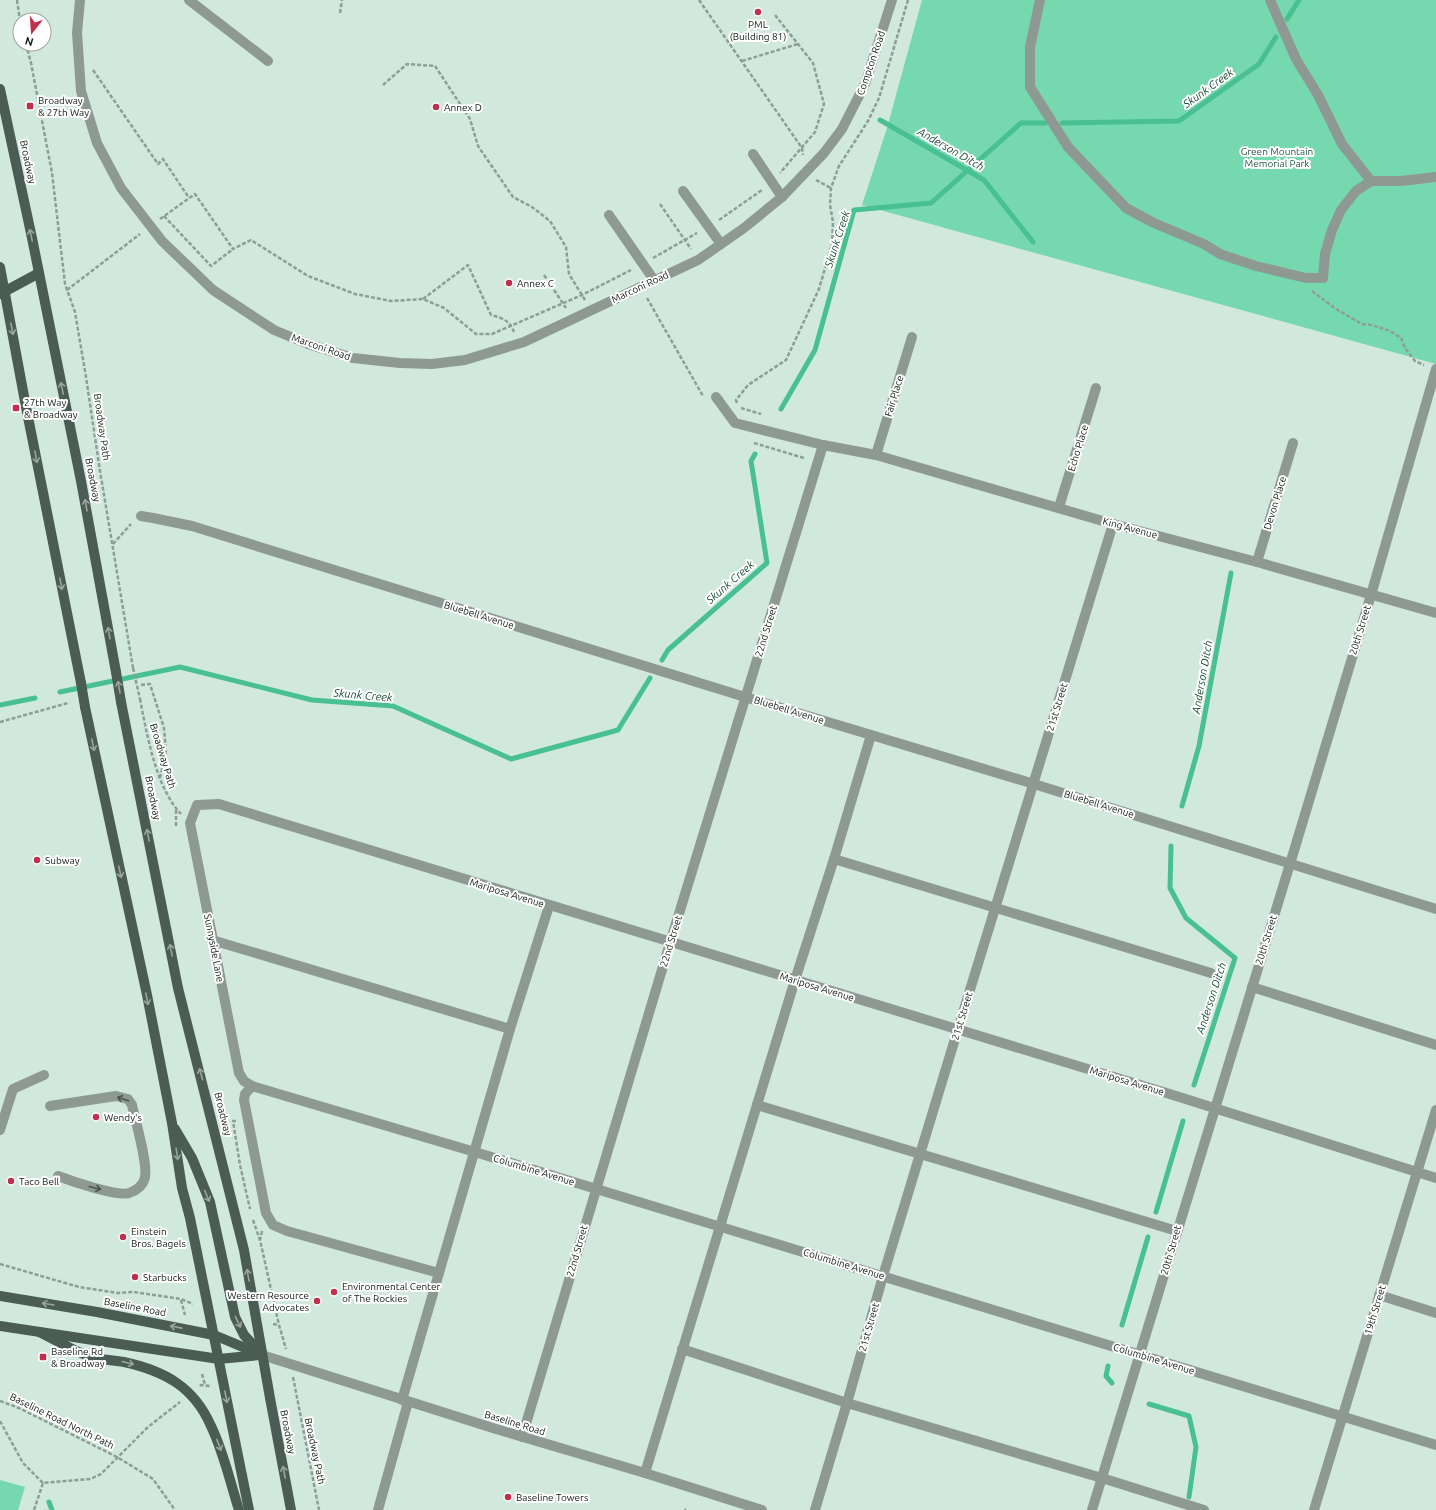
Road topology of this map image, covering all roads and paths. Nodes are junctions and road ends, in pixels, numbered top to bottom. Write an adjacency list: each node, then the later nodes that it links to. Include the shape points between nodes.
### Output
1 (17, 0): 9 (path)
2 (80, 0): 33 (street, Marconi Road, via 77,33 81,91 97,143 121,188)
3 (189, 0): 14 (street)
4 (342, 0): 10 (path)
5 (699, 0): 15 (path)
6 (892, 0): 22 (street, Compton Road, via 865,84 853,111 842,129)
7 (1040, 0): 44 (street, via 1030,47 1030,87 1068,147 1085,166 1126,208 1154,223 1204,244 1220,254)
8 (1270, 0): 24 (street, via 1296,59 1318,95 1342,144)
9 (19, 12)
10 (340, 13)
11 (775, 15): 12 (path)
12 (798, 44): 15 (path); 19 (path, via 812,63 824,104 815,132)
13 (28, 52): 47 (path, Broadway Path, via 52,173)
14 (268, 61)
15 (742, 62): 19 (path)
16 (90, 64): 29 (path, via 158,164 163,159)
17 (383, 85): 49 (path, via 407,64 435,66 470,119 478,146 512,197 532,207 550,222 566,247 569,274)
18 (0, 90): 41 (main road, Broadway, one-way to 18)
19 (802, 148): 22 (path); 25 (path)
20 (753, 154): 25 (street)
21 (839, 166): 26 (path)
22 (807, 172): 26 (path, via 813,179); 28 (street, Compton Road)
23 (1436, 177): 24 (street)
24 (1371, 181): 44 (street, via 1356,191 1341,210 1325,254 1323,278)
25 (772, 182): 28 (street); 34 (path)
26 (831, 188): 61 (path, via 832,244 819,289 786,360 748,385 736,400 738,407)
27 (683, 191): 34 (street)
28 (782, 197): 36 (street, Marconi Road)
29 (189, 198): 32 (path); 37 (path, via 195,194)
30 (660, 204): 35 (path)
31 (609, 215): 39 (street)
32 (164, 216): 33 (path); 37 (path, via 211,266)
33 (150, 226): 47 (path); 56 (street, Marconi Road, via 213,290 274,330 308,344 353,358 432,364 465,360)
34 (709, 227): 35 (path); 36 (street)
35 (685, 240): 38 (path); 39 (path)
36 (721, 244): 38 (street, Marconi Road)
37 (233, 249): 50 (path, via 251,240 308,276 355,294 391,301)
38 (698, 260): 45 (street, Marconi Road)
39 (643, 263): 42 (path); 45 (street)
40 (0, 267): 48 (main road)
41 (39, 273): 48 (main road); 129 (main road, Broadway, one-way to 41, bridge, via 244,1250 178,988)
42 (624, 273): 46 (path); 49 (path)
43 (544, 275): 51 (path)
44 (1306, 278): 57 (path, via 1312,292 1362,324 1390,331 1401,338 1415,361)
45 (654, 280): 46 (street, Marconi Road)
46 (640, 286): 52 (street, Marconi Road); 60 (path)
47 (67, 290): 70 (path, Broadway Path, via 75,312)
48 (2, 293): 102 (main road, one-way to 102, bridge)
49 (582, 295): 51 (path); 52 (path)
50 (423, 299): 54 (path, via 444,308 476,334 492,334); 54 (path, via 468,264 492,315 503,318)
51 (563, 303): 53 (path); 54 (path)
52 (591, 310): 53 (street, Marconi Road)
53 (573, 319): 56 (street, Marconi Road)
54 (512, 326): 56 (path)
55 (912, 337): 65 (street, Fair Place)
56 (519, 344)
57 (1433, 369): 72 (street, 20th Street)
58 (1096, 388): 67 (street, Echo Place)
59 (716, 397): 64 (street, King Avenue, via 735,423)
60 (706, 401)
61 (765, 416)
62 (753, 442): 66 (path)
63 (1293, 443): 71 (street, Devon Place)
64 (823, 445): 65 (street, King Avenue); 75 (street, 22nd Street)
65 (876, 455): 67 (street, King Avenue)
66 (804, 458)
67 (1059, 508): 69 (street, King Avenue)
68 (141, 516): 70 (path); 75 (street, Bluebell Avenue, via 192,526)
69 (1113, 524): 71 (street, King Avenue); 80 (street, 21st Street)
70 (113, 544): 79 (path, Broadway Path, bridge, via 133,668 150,746)
71 (1257, 562): 72 (street, King Avenue)
72 (1370, 595): 73 (street, King Avenue); 84 (street, 20th Street)
73 (1436, 613)
74 (141, 685): 79 (path, via 150,684 164,728 166,751)
75 (746, 697): 78 (street, Bluebell Avenue); 89 (street, 22nd Street)
76 (68, 703): 77 (path)
77 (0, 722)
78 (871, 735): 80 (street, Bluebell Avenue); 83 (street)
79 (160, 778): 82 (path, Broadway Path, via 166,794)
80 (1034, 784): 84 (street, Bluebell Avenue); 86 (street, 21st Street)
81 (197, 805): 85 (street, Mariposa Avenue, via 219,804); 88 (street, Sunnyside Lane, via 190,824)
82 (176, 809)
83 (834, 859): 86 (street); 91 (street)
84 (1290, 864): 87 (street, Bluebell Avenue); 92 (street, 20th Street)
85 (549, 906): 89 (street, Mariposa Avenue); 93 (street)
86 (995, 908): 90 (street); 94 (street, 21st Street)
87 (1436, 909)
88 (212, 940): 93 (street); 97 (street, Sunnyside Lane, via 239,1073 244,1081)
89 (670, 943): 91 (street, Mariposa Avenue); 109 (street, 22nd Street)
90 (1211, 973)
91 (794, 980): 94 (street, Mariposa Avenue); 98 (street)
92 (1252, 987): 95 (street); 100 (street, 20th Street)
93 (510, 1029): 104 (street)
94 (958, 1029): 100 (street, Mariposa Avenue); 105 (street, 21st Street)
95 (1436, 1044)
96 (44, 1075): 103 (street, via 12,1090)
97 (252, 1086): 104 (street, Columbine Avenue); 110 (street, via 245,1094 244,1100)
98 (757, 1105): 105 (street); 111 (street)
99 (50, 1106): 107 (street, one-way to 99, via 80,1184 128,1194 139,1188 145,1177 145,1165 132,1105 128,1099 116,1096)
100 (1214, 1108): 106 (street, Mariposa Avenue); 112 (street, 20th Street)
101 (1436, 1110): 106 (street, 19th Street)
102 (172, 1123): 126 (main road, one-way to 126, via 182,1188); 129 (main road, one-way to 129, via 192,1158 210,1202 235,1318 244,1335)
103 (0, 1130)
104 (475, 1152): 109 (street, Columbine Avenue); 114 (street)
105 (920, 1153): 112 (street); 115 (street, 21st Street)
106 (1417, 1172): 108 (street, Mariposa Avenue); 116 (street, 19th Street)
107 (58, 1176)
108 (1436, 1178)
109 (595, 1189): 111 (street, Columbine Avenue); 141 (street, 22nd Street)
110 (266, 1213): 114 (street, via 273,1224 287,1231); 123 (path, via 260,1240)
111 (720, 1227): 115 (street, Columbine Avenue); 128 (street)
112 (1177, 1230): 130 (street, 20th Street)
113 (0, 1264): 118 (path, via 79,1287 118,1294 134,1292)
114 (439, 1273): 137 (street)
115 (883, 1276): 130 (street, Columbine Avenue); 138 (street, 21st Street)
116 (1379, 1295): 120 (street); 139 (street, 19th Street)
117 (0, 1296): 126 (main road, Baseline Road, one-way to 117)
118 (181, 1299): 119 (path); 121 (path)
119 (193, 1304)
120 (1436, 1312)
121 (185, 1315)
122 (273, 1324): 123 (path)
123 (279, 1324): 127 (path)
124 (0, 1326): 125 (main road, Baseline Road)
125 (39, 1332): 131 (main road, Baseline Road); 149 (main road, one-way to 149, via 92,1357 152,1370 180,1384 195,1400 211,1425)
126 (214, 1335): 129 (main road, Baseline Road); 131 (main road)
127 (282, 1336)
128 (682, 1349): 138 (street); 144 (street)
129 (262, 1355): 131 (main road, Baseline Road); 137 (street, Baseline Road); 151 (main road, Broadway, one-way to 129)
130 (1140, 1355): 139 (street, Columbine Avenue); 145 (street, 20th Street)
131 (219, 1359): 150 (main road, one-way to 150)
132 (202, 1374): 133 (path, via 205,1385)
133 (212, 1387)
134 (296, 1394): 152 (path, Broadway Path)
135 (182, 1400): 143 (path, via 148,1427)
136 (0, 1401): 143 (path, Baseline Road North Path, via 20,1408)
137 (405, 1401): 141 (street, Baseline Road); 153 (street)
138 (847, 1403): 145 (street); 155 (street, 21st Street)
139 (1342, 1417): 142 (street, Columbine Avenue); 158 (street, 19th Street)
140 (0, 1421): 146 (path, via 23,1462)
141 (522, 1437): 144 (street, Baseline Road)
142 (1436, 1445)
143 (117, 1457): 146 (path, via 101,1474 90,1479); 148 (path, via 153,1479)
144 (645, 1473): 154 (street, Baseline Road)
145 (1102, 1478): 156 (street, 20th Street); 157 (street)
146 (43, 1483): 147 (path)
147 (34, 1510)
148 (175, 1510)
149 (239, 1510)
150 (249, 1510)
151 (291, 1510)
152 (319, 1510)
153 (378, 1510)
154 (762, 1510)
155 (815, 1510)
156 (1092, 1510)
157 (1204, 1510)
158 (1314, 1510)

